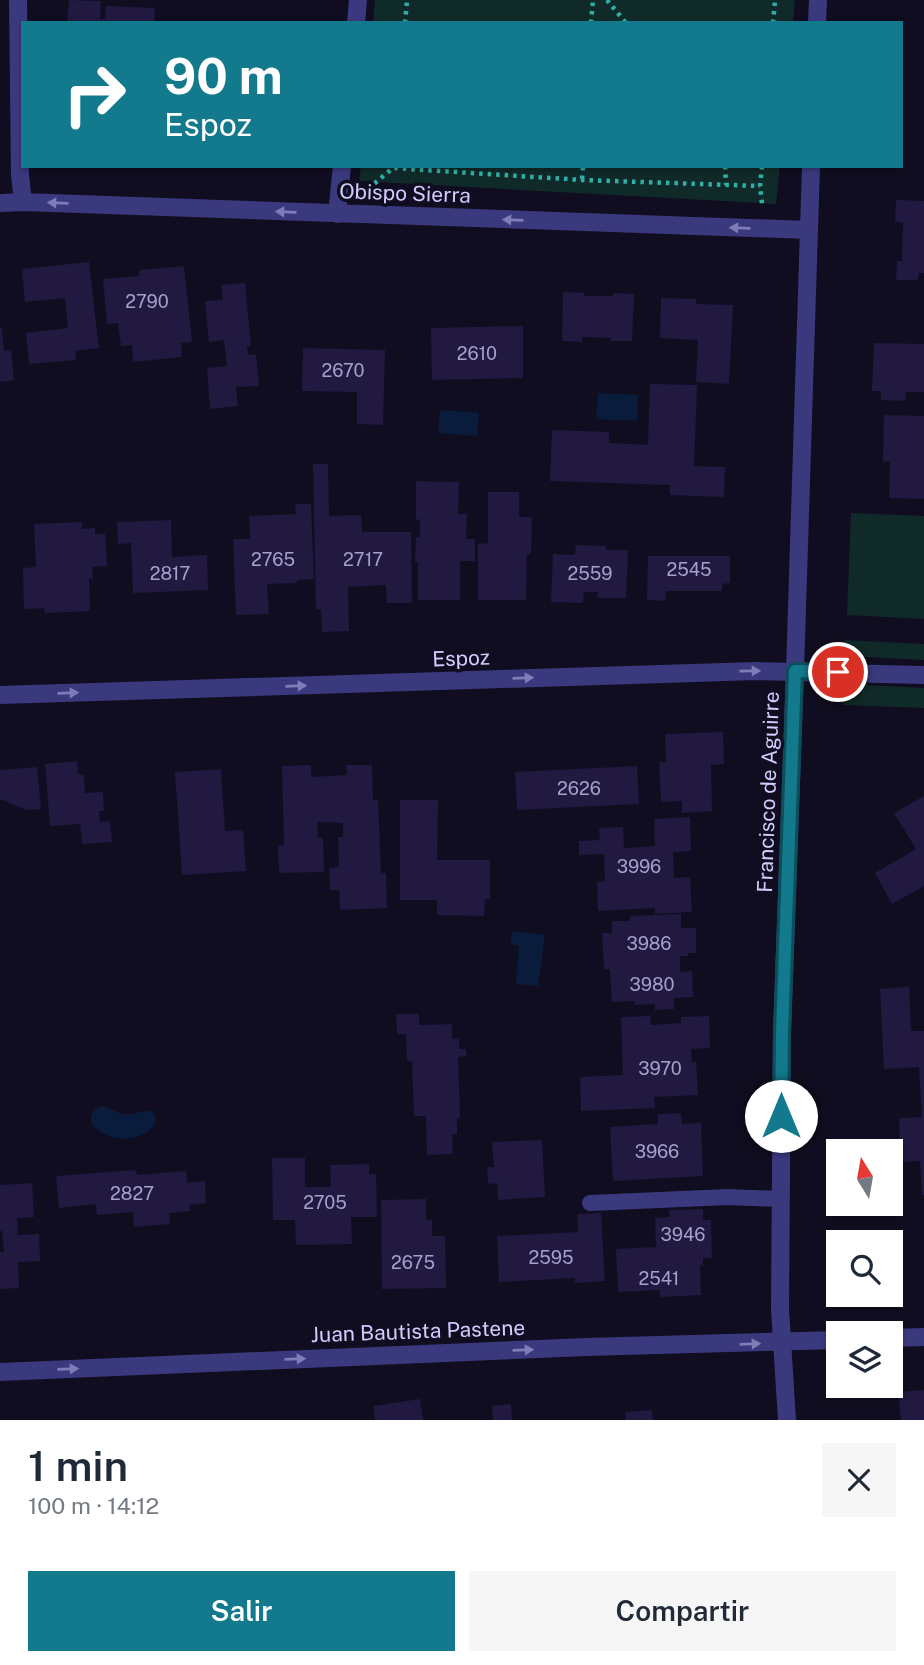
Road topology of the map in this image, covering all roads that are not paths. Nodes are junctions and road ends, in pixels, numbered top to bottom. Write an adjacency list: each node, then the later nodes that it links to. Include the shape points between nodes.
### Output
1 (18, 0): 8 (street)
2 (358, 0): 4 (street)
3 (818, 0): 5 (street)
4 (356, 21)
5 (817, 21)
6 (342, 168): 10 (street)
7 (811, 168): 11 (street, Francisco de Aguirre)
8 (23, 202): 9 (street, Obispo Sierra); 10 (street, Obispo Sierra, one-way to 8)
9 (0, 204)
10 (337, 214): 11 (street, Obispo Sierra, one-way to 10)
11 (809, 230): 12 (street, Francisco de Aguirre)
12 (795, 671): 13 (street, Espoz); 14 (street, Espoz, one-way to 12); 15 (street, Francisco de Aguirre)
13 (924, 674)
14 (0, 695)
15 (780, 1199): 16 (lane); 20 (street, Francisco de Aguirre)
16 (590, 1203)
17 (924, 1337): 18 (street)
18 (903, 1338)
19 (826, 1340): 20 (street, Juan Bautista Pastene)
20 (781, 1342): 21 (street, Juan Bautista Pastene, one-way to 20); 22 (street, Francisco de Aguirre)
21 (0, 1372)
22 (787, 1420)

